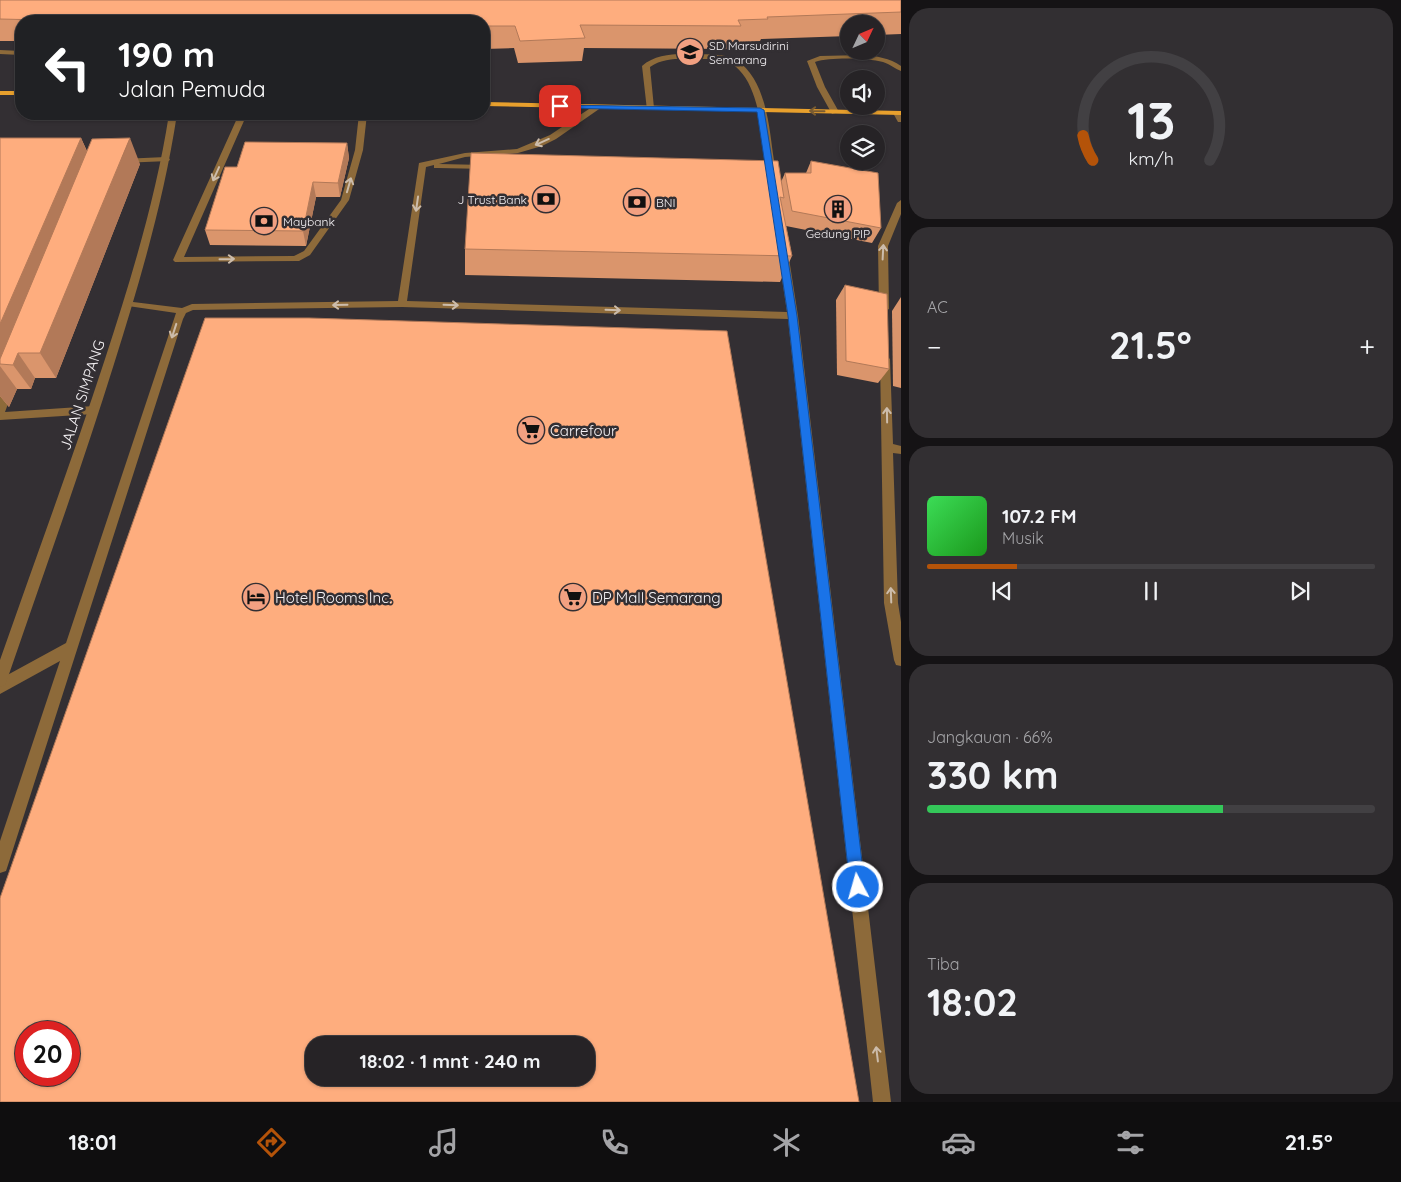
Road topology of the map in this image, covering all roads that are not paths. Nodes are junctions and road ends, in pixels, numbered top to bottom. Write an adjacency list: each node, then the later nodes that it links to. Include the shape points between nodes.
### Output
1 (0, 52): 2 (street)
2 (15, 53)
3 (901, 69): 10 (street, via 884,59 820,58 811,61)
4 (0, 93): 5 (main road)
5 (15, 93)
6 (490, 104): 7 (main road)
7 (598, 107): 8 (main road); 17 (street, one-way to 17, via 553,137 518,151 465,155)
8 (650, 108): 9 (main road); 9 (street, via 646,66 655,59 682,56 733,61 744,69 757,90)
9 (760, 110): 10 (main road, one-way to 9); 19 (street, via 767,176)
10 (835, 112): 11 (main road)
11 (900, 116)
12 (172, 120): 15 (street, JALAN SIMPANG)
13 (241, 120): 14 (street, one-way to 14, via 233,146 178,260 296,259 307,253 345,200)
14 (362, 120)
15 (166, 159): 16 (street); 22 (street, JALAN SIMPANG)
16 (108, 161)
17 (422, 165): 18 (street); 23 (street, one-way to 23)
18 (492, 168)
19 (775, 195)
20 (901, 203): 26 (street, one-way to 20, via 883,246)
21 (782, 242): 25 (street)
22 (128, 303): 24 (street); 30 (street, JALAN SIMPANG)
23 (402, 304): 24 (street, one-way to 24, via 192,307); 25 (street, one-way to 25)
24 (183, 311): 34 (street, one-way to 34, via 178,318)
25 (793, 316): 39 (street, one-way to 25)
26 (884, 323)
27 (885, 352): 32 (street, one-way to 27)
28 (15, 373): 29 (street)
29 (0, 410)
30 (94, 410): 31 (street); 36 (street, JALAN SIMPANG)
31 (0, 416)
32 (887, 448): 33 (street); 35 (street, one-way to 32, via 891,603)
33 (901, 450)
34 (71, 646): 37 (street); 38 (street)
35 (901, 660)
36 (0, 680)
37 (0, 687)
38 (0, 865)
39 (882, 1102)

